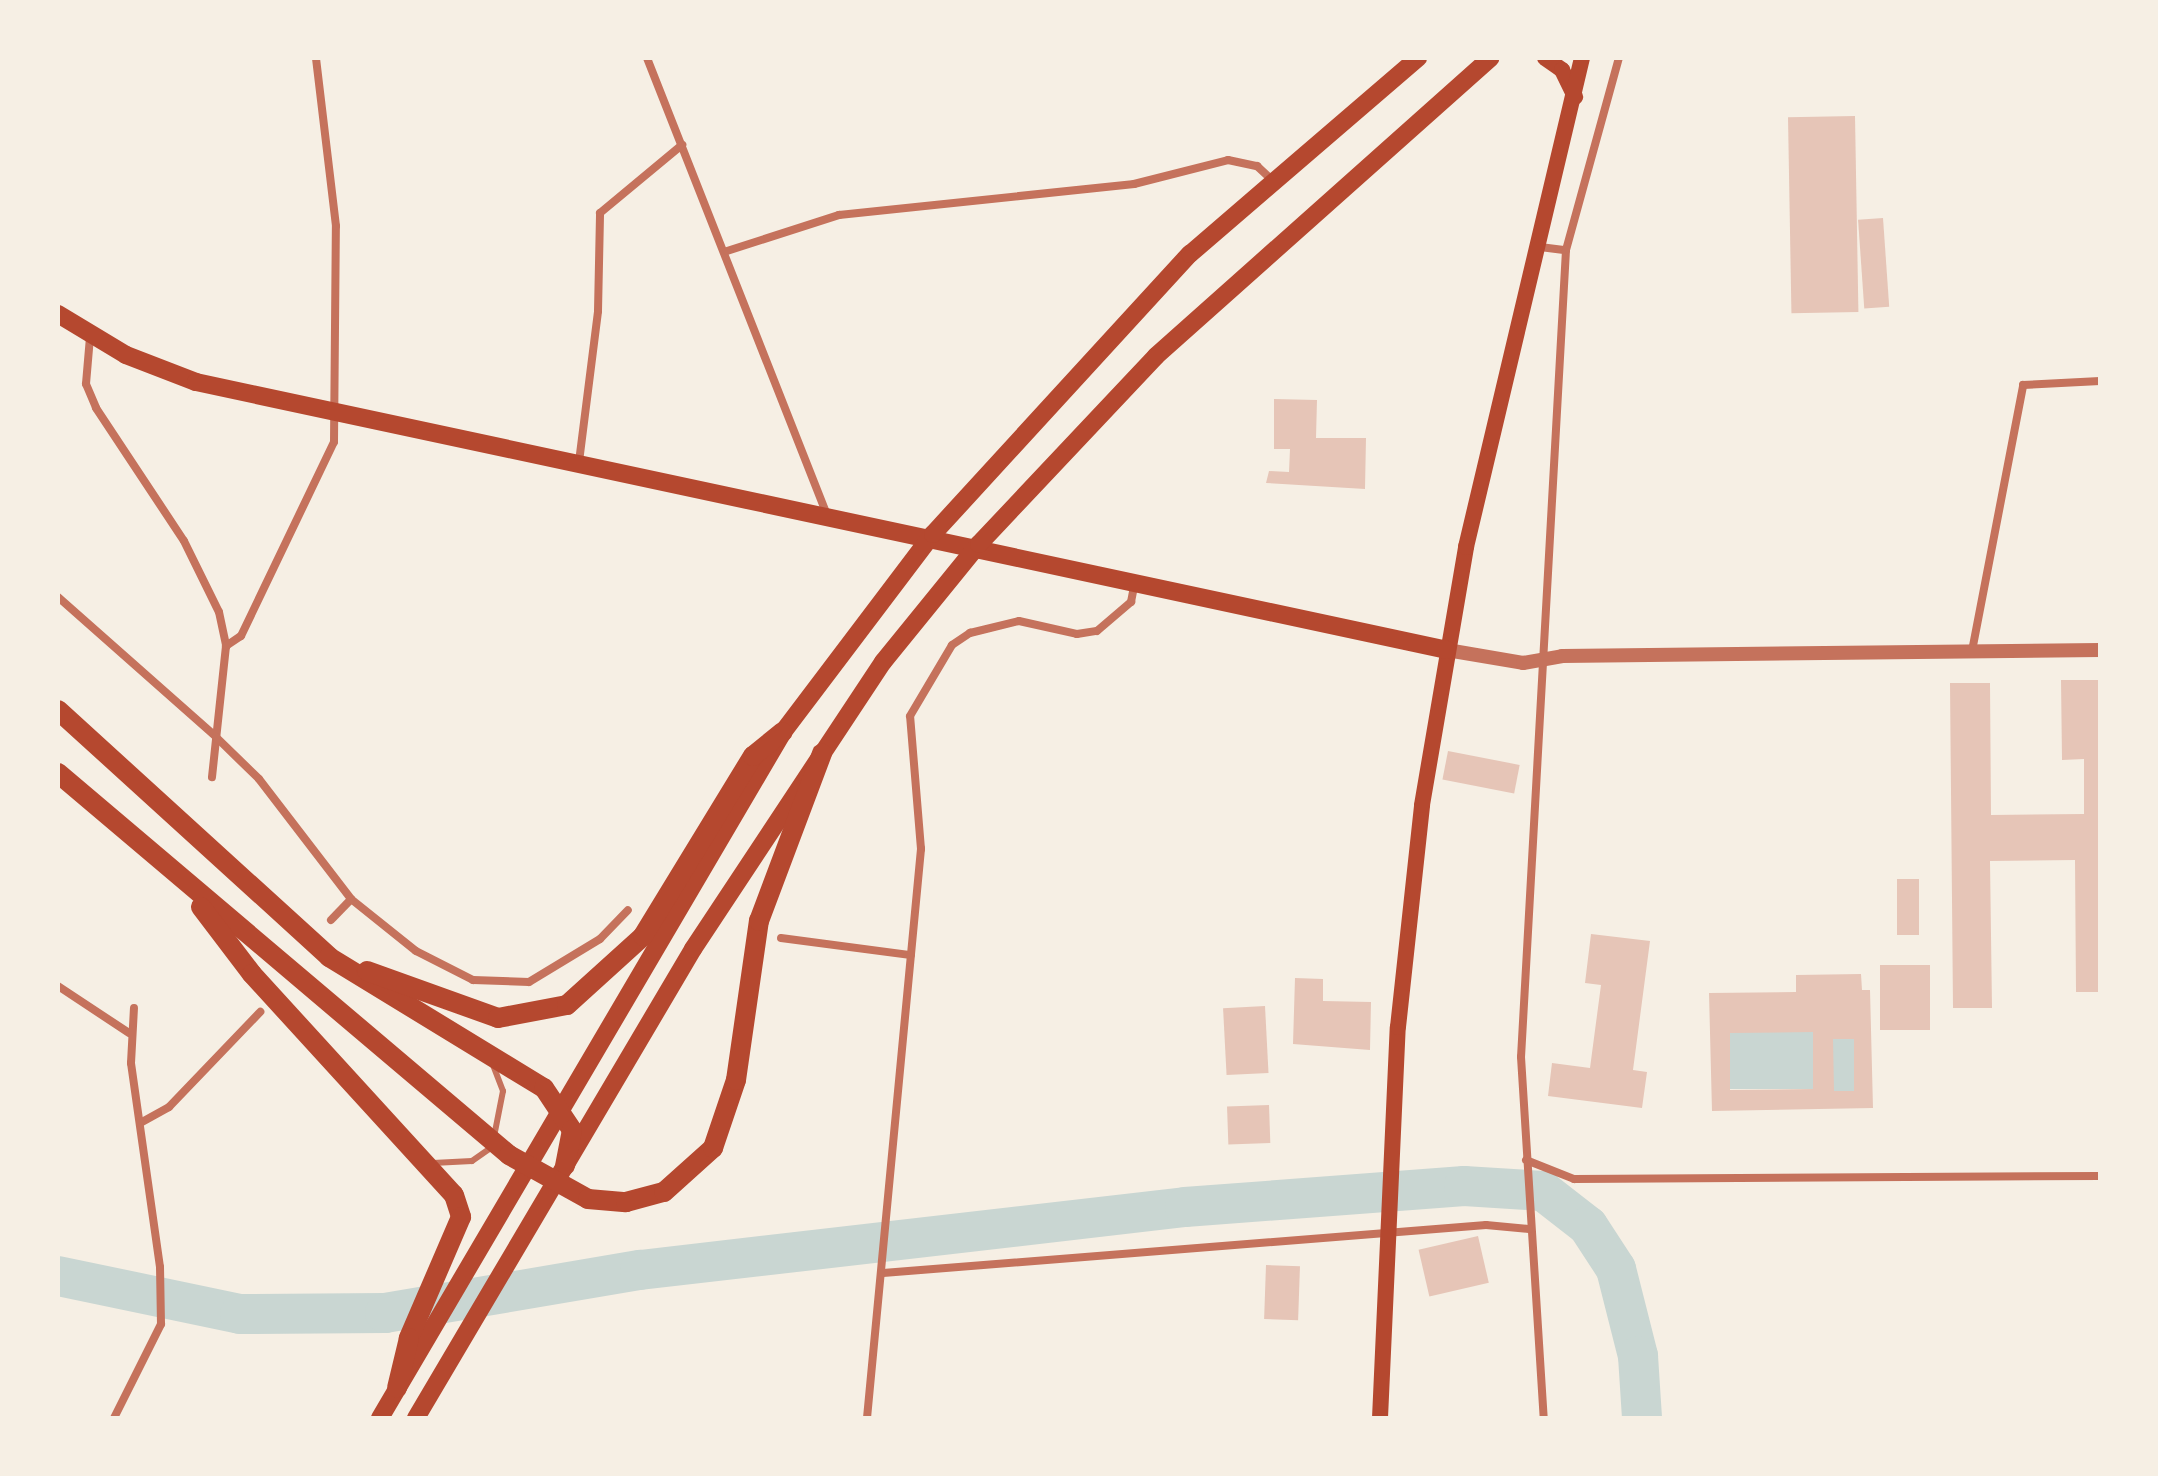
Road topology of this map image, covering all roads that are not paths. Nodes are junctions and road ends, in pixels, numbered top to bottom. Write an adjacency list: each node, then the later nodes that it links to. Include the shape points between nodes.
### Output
1 (316, 58): 17 (street, via 336,226)
2 (647, 58): 9 (street)
3 (1418, 58): 10 (main road)
4 (1490, 58): 21 (main road, via 1156,356)
5 (1545, 58): 8 (main road, via 1562,70)
6 (1582, 58): 8 (main road)
7 (1619, 58): 12 (street)
8 (1575, 97): 11 (main road)
9 (682, 145): 13 (street); 18 (street, via 600,213 598,311)
10 (1272, 180): 13 (street, via 1257,166 1228,160 1134,184 839,215); 20 (main road, via 1116,327)
11 (1540, 247): 12 (street); 25 (main road)
12 (1566, 250): 28 (street)
13 (727, 251): 19 (street)
14 (58, 314): 15 (main road)
15 (90, 337): 17 (main road, via 196,382); 24 (street, via 84,357 91,396 184,541 219,612)
16 (2100, 381): 27 (street, via 2023,385)
17 (337, 413): 18 (main road); 24 (street, via 334,442 241,636)
18 (579, 462): 19 (main road)
19 (827, 516): 20 (main road)
20 (933, 534): 21 (main road); 30 (main road)
21 (979, 544): 22 (main road); 32 (main road, via 883,662)
22 (1136, 581): 25 (main road); 40 (street, via 1131,602 1097,631 1077,634 1019,621 970,633 952,645 917,697 911,737 923,815)
23 (58, 597): 31 (street)
24 (226, 646): 31 (street)
25 (1447, 650): 28 (street, via 1523,663); 54 (main road, via 1404,946)
26 (2100, 650): 27 (street)
27 (1972, 651): 28 (street)
28 (1547, 659): 51 (street, via 1521,1057)
29 (58, 710): 41 (highway)
30 (783, 732): 41 (highway, via 753,756 643,936 567,1005 498,1018); 47 (main road)
31 (216, 737): 34 (street); 36 (street, via 259,779)
32 (822, 753): 35 (highway, via 759,921 736,1080 713,1148 664,1192 626,1202 588,1199 509,1155); 50 (main road)
33 (58, 773): 35 (highway)
34 (212, 777)
35 (187, 888): 49 (highway, via 252,974)
36 (351, 899): 37 (street, via 416,951 501,985 554,969); 38 (street)
37 (628, 910)
38 (331, 920)
39 (781, 938): 40 (street)
40 (911, 955): 55 (street)
41 (329, 957): 46 (highway)
42 (58, 986): 45 (street)
43 (134, 1008): 45 (street)
44 (260, 1012): 48 (street, via 169,1107)
45 (129, 1033): 48 (street)
46 (485, 1052): 47 (highway); 49 (lane, via 503,1091 492,1147 472,1161)
47 (563, 1107): 50 (highway, via 572,1130); 56 (main road)
48 (142, 1122): 57 (street, via 160,1267 161,1324)
49 (429, 1163): 56 (highway, via 461,1217 409,1338)
50 (565, 1165): 59 (main road)
51 (1526, 1165): 52 (street, via 1574,1179); 53 (street)
52 (2100, 1176)
53 (1529, 1226): 54 (street); 62 (street)
54 (1389, 1228): 55 (street); 61 (main road)
55 (883, 1268): 60 (street)
56 (397, 1388): 58 (main road)
57 (114, 1418)
58 (380, 1418)
59 (416, 1418)
60 (867, 1418)
61 (1380, 1418)
62 (1544, 1418)

